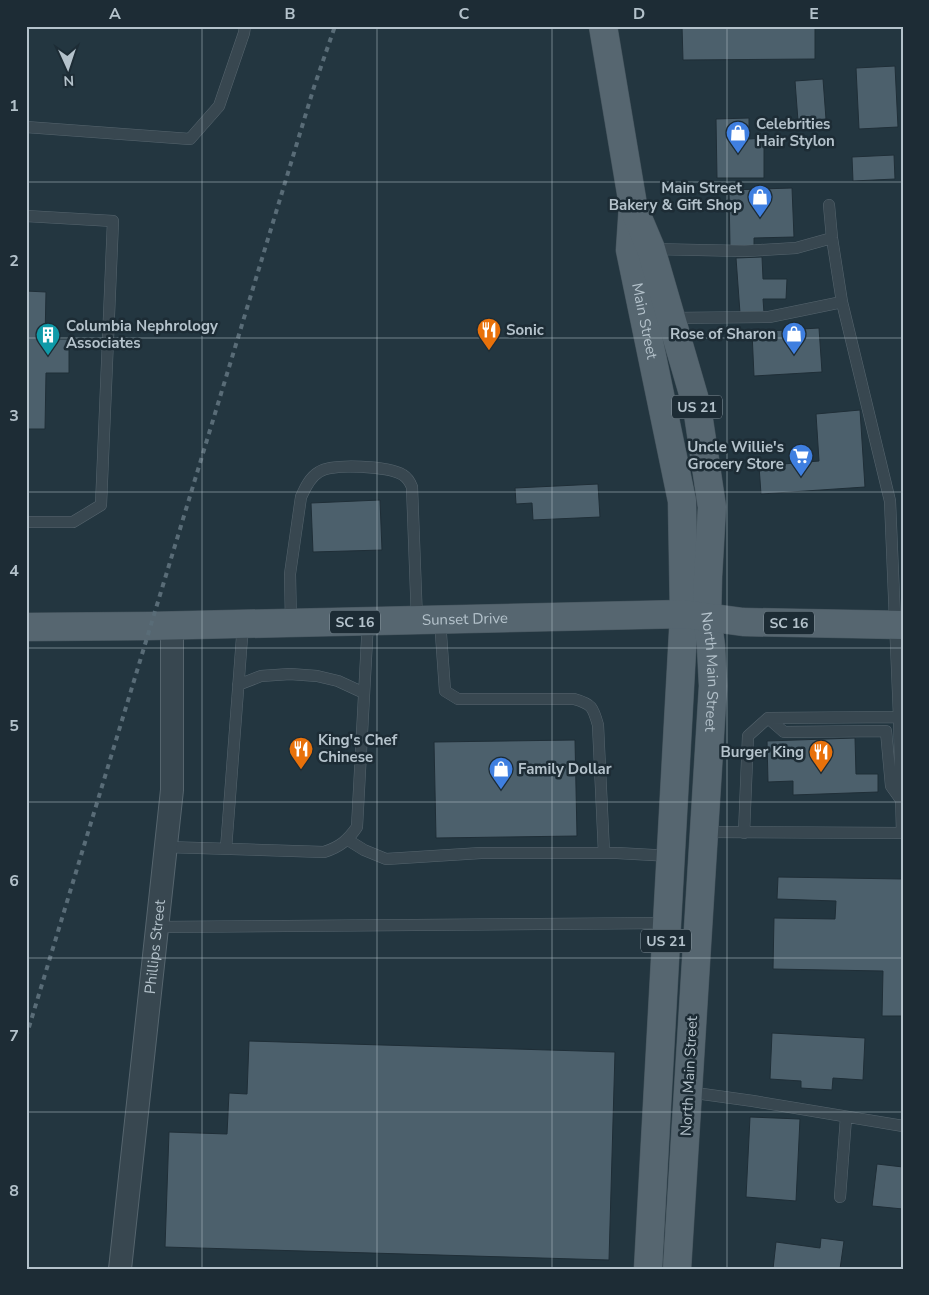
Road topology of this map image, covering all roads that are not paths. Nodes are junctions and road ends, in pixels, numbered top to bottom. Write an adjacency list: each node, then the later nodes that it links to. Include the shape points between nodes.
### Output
1 (245, 26): 3 (lane, via 219,106 190,139)
2 (603, 26): 4 (main road, Main Street / US 21)
3 (26, 127)
4 (633, 205): 8 (main road, North Main Street / US 21); 12 (main road, Main Street / US 21, via 630,250 682,501)
5 (829, 205): 7 (lane)
6 (26, 216): 11 (lane, via 113,221 101,505 73,522)
7 (832, 238): 8 (lane, via 796,248 745,251); 9 (lane)
8 (651, 249): 10 (main road, North Main Street / US 21)
9 (842, 302): 10 (lane, via 769,317); 18 (lane, via 890,501)
10 (672, 318): 12 (main road, North Main Street / US 21, via 697,407 712,507 708,577)
11 (26, 522)
12 (696, 616): 13 (main road, Sunset Drive / SC 16); 18 (main road, Sunset Drive / SC 16, via 744,622); 25 (main road, North Main Street / US 21, via 711,646 713,686); 32 (main road, North Main Street / US 21)
13 (428, 620): 14 (main road, Sunset Drive / SC 16); 15 (lane, via 414,496 408,479 402,474 379,468 332,468 320,471 305,487 301,497 291,555); 31 (lane, via 444,691 458,699 574,699 588,703 594,710 598,725)
14 (368, 621): 15 (main road, Sunset Drive / SC 16); 21 (lane)
15 (291, 623): 16 (main road, Sunset Drive / SC 16)
16 (243, 624): 17 (main road, Sunset Drive / SC 16); 20 (lane)
17 (172, 625): 19 (main road, Sunset Drive / SC 16); 29 (street, Phillips Street, via 172,790)
18 (899, 625): 22 (lane)
19 (26, 627)
20 (238, 685): 21 (lane, via 261,676 290,674 338,681); 30 (lane)
21 (364, 693): 28 (lane, via 357,827)
22 (899, 717): 23 (lane); 24 (lane)
23 (768, 718): 24 (lane, via 784,732 886,732 891,786); 26 (lane, via 748,736)
24 (901, 800): 27 (lane)
25 (704, 832): 26 (lane); 35 (main road, North Main Street / US 21)
26 (744, 833): 27 (lane)
27 (902, 833)
28 (348, 840): 30 (lane, via 324,852); 31 (lane, via 386,859 481,853)
29 (166, 847): 30 (lane); 34 (street, Phillips Street)
30 (226, 849)
31 (604, 853): 32 (lane)
32 (671, 856): 33 (main road, North Main Street / US 21)
33 (667, 922): 34 (lane); 40 (main road, North Main Street / US 21)
34 (157, 927): 39 (street, Phillips Street)
35 (688, 1092): 36 (lane); 41 (main road, North Main Street / US 21)
36 (846, 1118): 37 (lane); 38 (lane)
37 (903, 1126)
38 (840, 1196)
39 (120, 1269)
40 (648, 1269)
41 (677, 1269)

